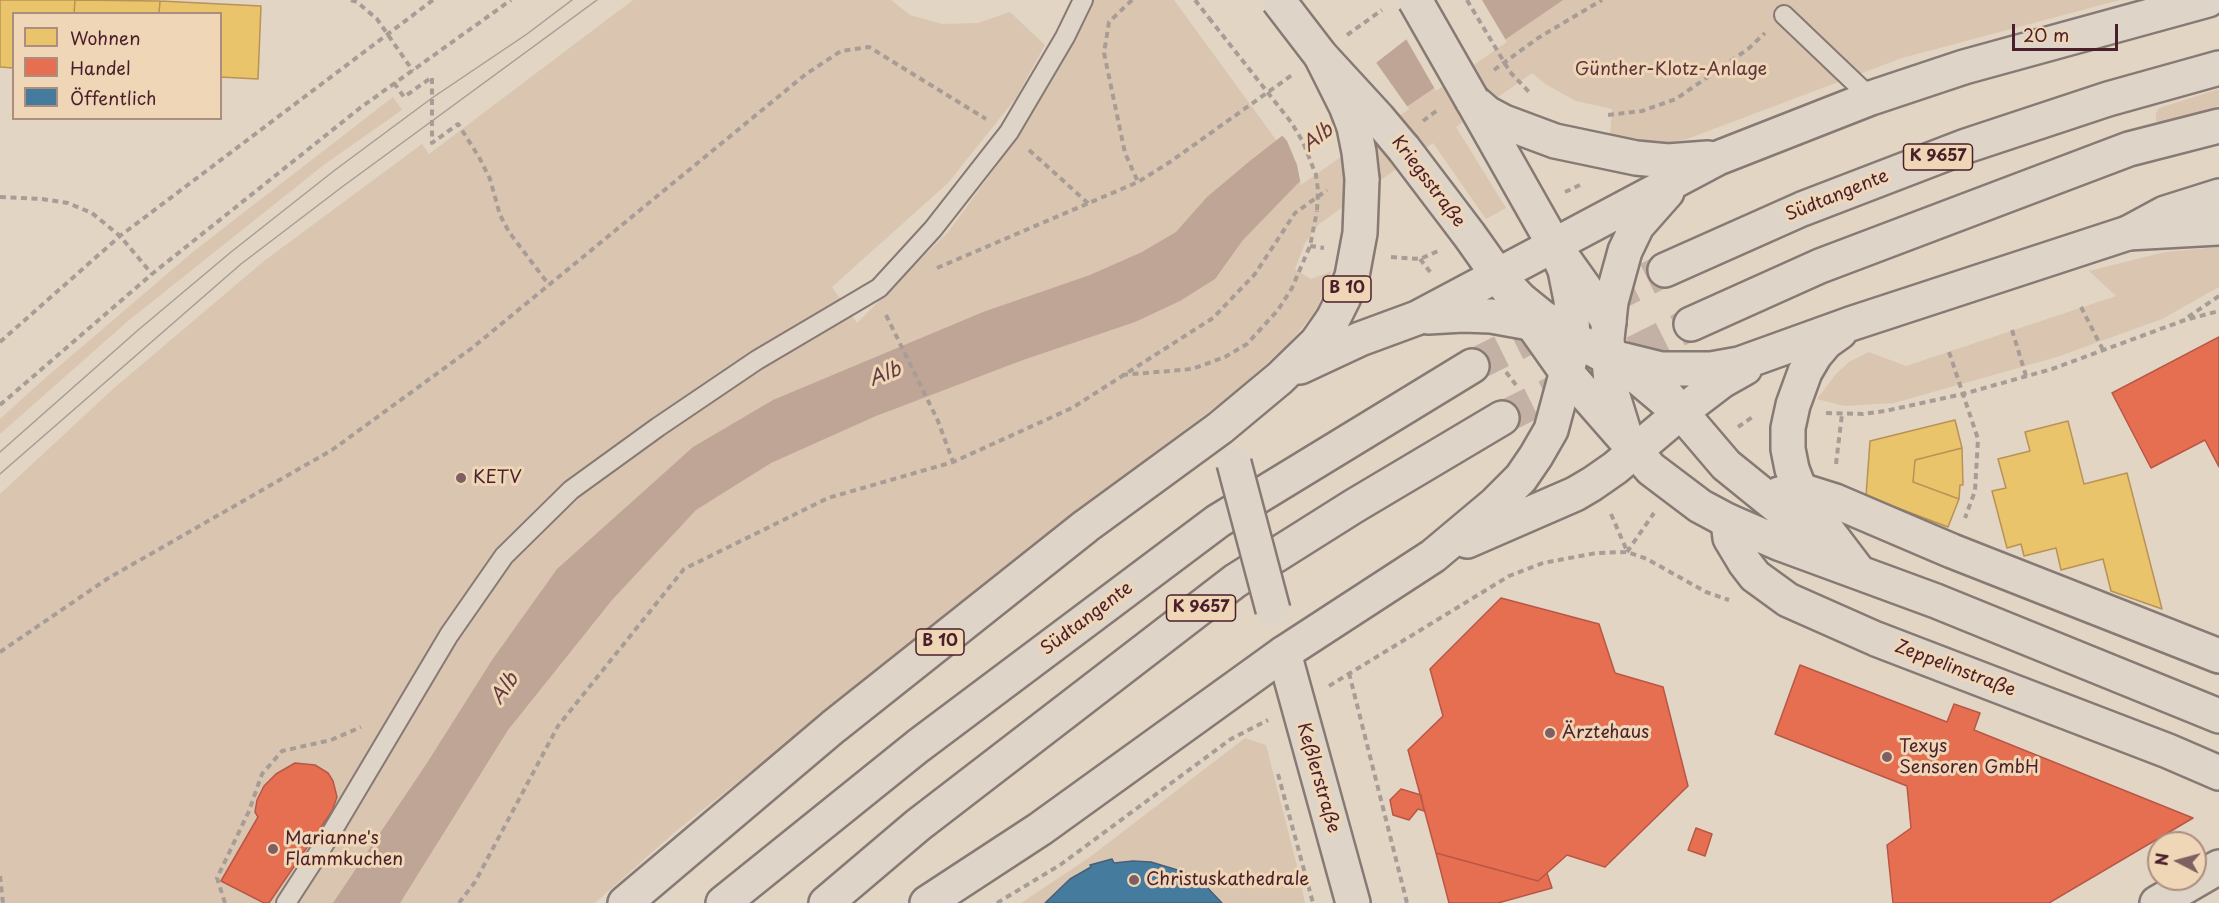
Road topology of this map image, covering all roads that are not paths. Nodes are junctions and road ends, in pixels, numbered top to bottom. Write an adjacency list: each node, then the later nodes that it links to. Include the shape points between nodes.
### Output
1 (1083, 0): 44 (lane, via 1009,132 933,229 879,288 757,360 658,427 571,490 504,556 449,635)
2 (1278, 0): 6 (main road, Kriegsstraße / B 10, bridge)
3 (2208, 0): 8 (main road, via 1975,64)
4 (1400, 3): 9 (main road, bridge)
5 (1784, 15): 8 (lane)
6 (1330, 48): 17 (main road, Kriegsstraße / B 10, bridge); 29 (main road, B 10, bridge, via 1337,85 1354,127 1359,152 1360,233 1352,276 1333,319 1317,342)
7 (2219, 68): 16 (main road, Südtangente / K 9657, via 2108,99 1966,146 1802,209)
8 (1871, 98): 11 (main road)
9 (1472, 100): 11 (main road, via 1487,113 1555,141 1636,158); 15 (main road)
10 (2219, 126): 21 (main road, via 2129,149 1820,266)
11 (1705, 165): 15 (main road); 19 (main road, via 1665,194 1638,226 1617,276)
12 (2219, 196): 14 (main road, via 2165,213)
13 (2219, 228): 14 (main road)
14 (2128, 233): 22 (main road)
15 (1554, 245): 17 (main road); 19 (main road); 23 (main road, via 1568,283)
16 (1665, 270)
17 (1497, 275): 18 (main road); 20 (main road, Kriegsstraße); 23 (main road, via 1520,299)
18 (1417, 318): 20 (main road, via 1491,316); 29 (main road, via 1319,357)
19 (1609, 322): 25 (main road); 26 (main road)
20 (1530, 323): 23 (main road); 28 (main road, Kriegsstraße)
21 (1691, 324)
22 (1850, 324): 24 (main road); 34 (main road, via 1815,355 1792,405 1788,449)
23 (1573, 338): 25 (main road); 28 (main road)
24 (1770, 354): 26 (main road, via 1711,369); 30 (main road, via 1722,381)
25 (1608, 356): 26 (main road); 30 (main road); 33 (main road, via 1612,393 1625,435)
26 (1641, 365): 30 (main road)
27 (1472, 366): 46 (main road, Südtangente, via 1218,521 918,746)
28 (1567, 373): 33 (main road); 37 (main road, via 1551,430 1521,478)
29 (1280, 378): 32 (main road, B 10)
30 (1680, 413): 33 (main road); 35 (main road, via 1726,465)
31 (1502, 418): 47 (main road, K 9657, via 1235,581 918,825)
32 (1220, 428): 39 (main road, Keßlerstraße, bridge, via 1234,463); 45 (main road, B 10, via 1086,526 833,728)
33 (1635, 452): 36 (main road, via 1672,486); 37 (main road, via 1575,494)
34 (1800, 490): 35 (main road); 38 (main road); 40 (main road)
35 (1765, 499): 38 (main road)
36 (1728, 522): 38 (main road); 42 (main road, Zeppelinstraße, via 1730,538 1755,576 1808,610)
37 (1432, 556): 39 (main road)
38 (1858, 571): 41 (main road)
39 (1284, 653): 48 (main road, via 1040,829); 49 (main road, Keßlerstraße)
40 (2219, 657)
41 (2219, 716)
42 (2219, 773)
43 (2219, 867): 50 (main road)
44 (286, 903)
45 (625, 903)
46 (723, 903)
47 (826, 903)
48 (927, 903)
49 (1353, 903)
50 (2157, 903)

